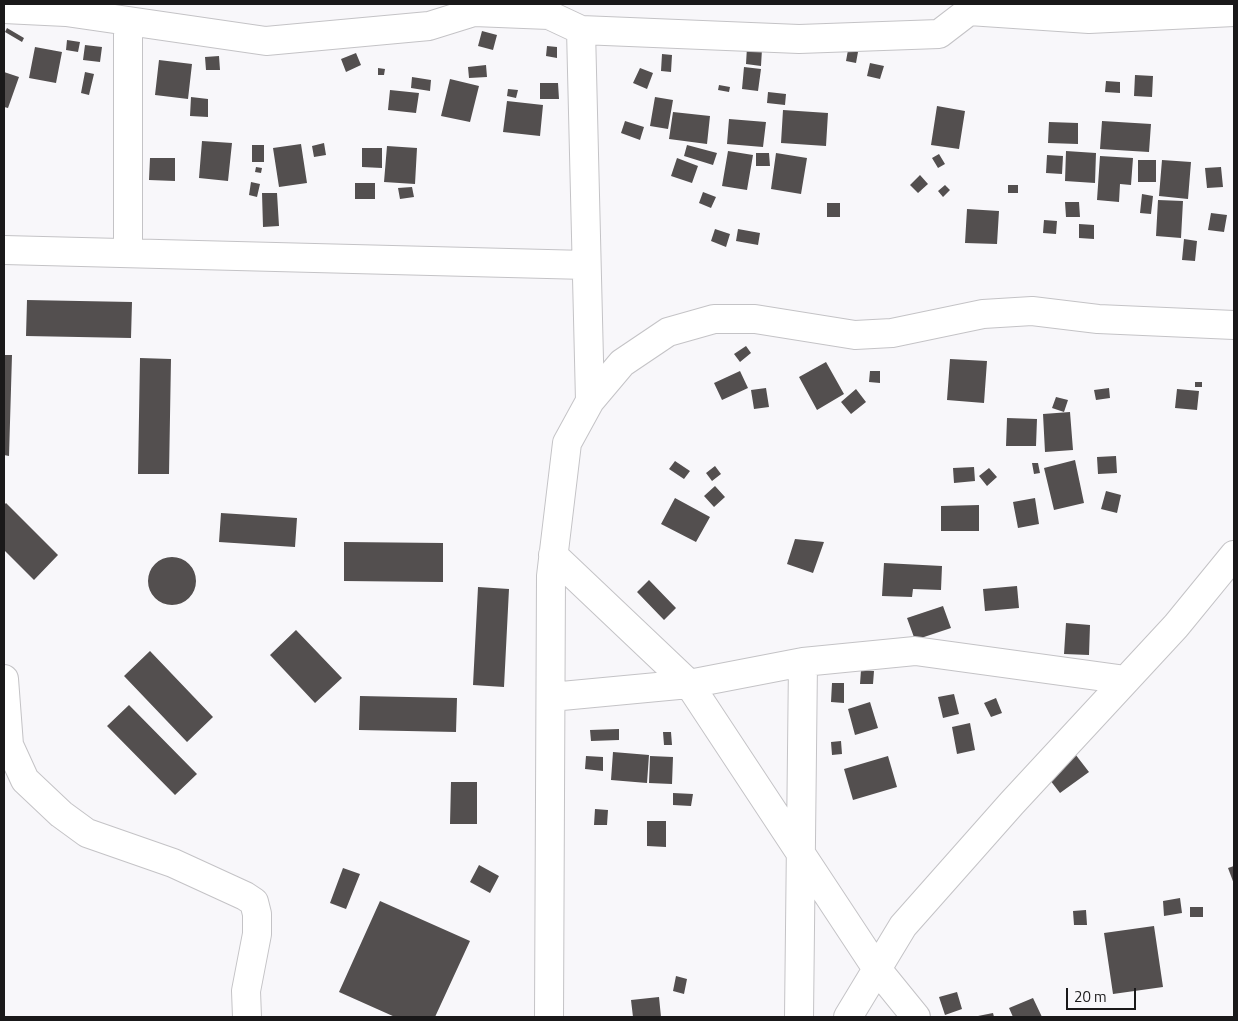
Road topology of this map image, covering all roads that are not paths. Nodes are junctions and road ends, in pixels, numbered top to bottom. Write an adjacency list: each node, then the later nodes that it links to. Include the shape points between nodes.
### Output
1 (967, 7): 4 (street, via 1089,19); 6 (street, via 939,34 799,39)
2 (4, 9): 5 (street, via 66,12)
3 (547, 9): 5 (street, via 474,12 429,26 266,41); 6 (street)
4 (1234, 12)
5 (128, 22): 8 (street)
6 (581, 30): 9 (street)
7 (4, 250): 8 (street)
8 (128, 253): 9 (street)
9 (586, 264): 11 (street)
10 (1234, 325): 11 (street, via 1032,311 983,314 892,333 854,335 755,319 714,318 668,332 622,363)
11 (590, 401): 12 (street, via 567,443)
12 (554, 555): 17 (street); 18 (street, via 551,576)
13 (1234, 555): 16 (street, via 1176,626)
14 (803, 662): 16 (street, via 915,651); 17 (street); 19 (street)
15 (4, 680): 21 (street, via 9,746 25,780 61,814 87,833 173,863 254,902 257,934)
16 (1126, 680): 20 (street, via 903,926)
17 (689, 684): 18 (street); 19 (street)
18 (551, 697): 22 (street)
19 (800, 855): 20 (street); 23 (street)
20 (877, 969): 24 (street); 25 (street)
21 (242, 1013)
22 (549, 1017)
23 (799, 1017)
24 (848, 1017)
25 (916, 1017)

